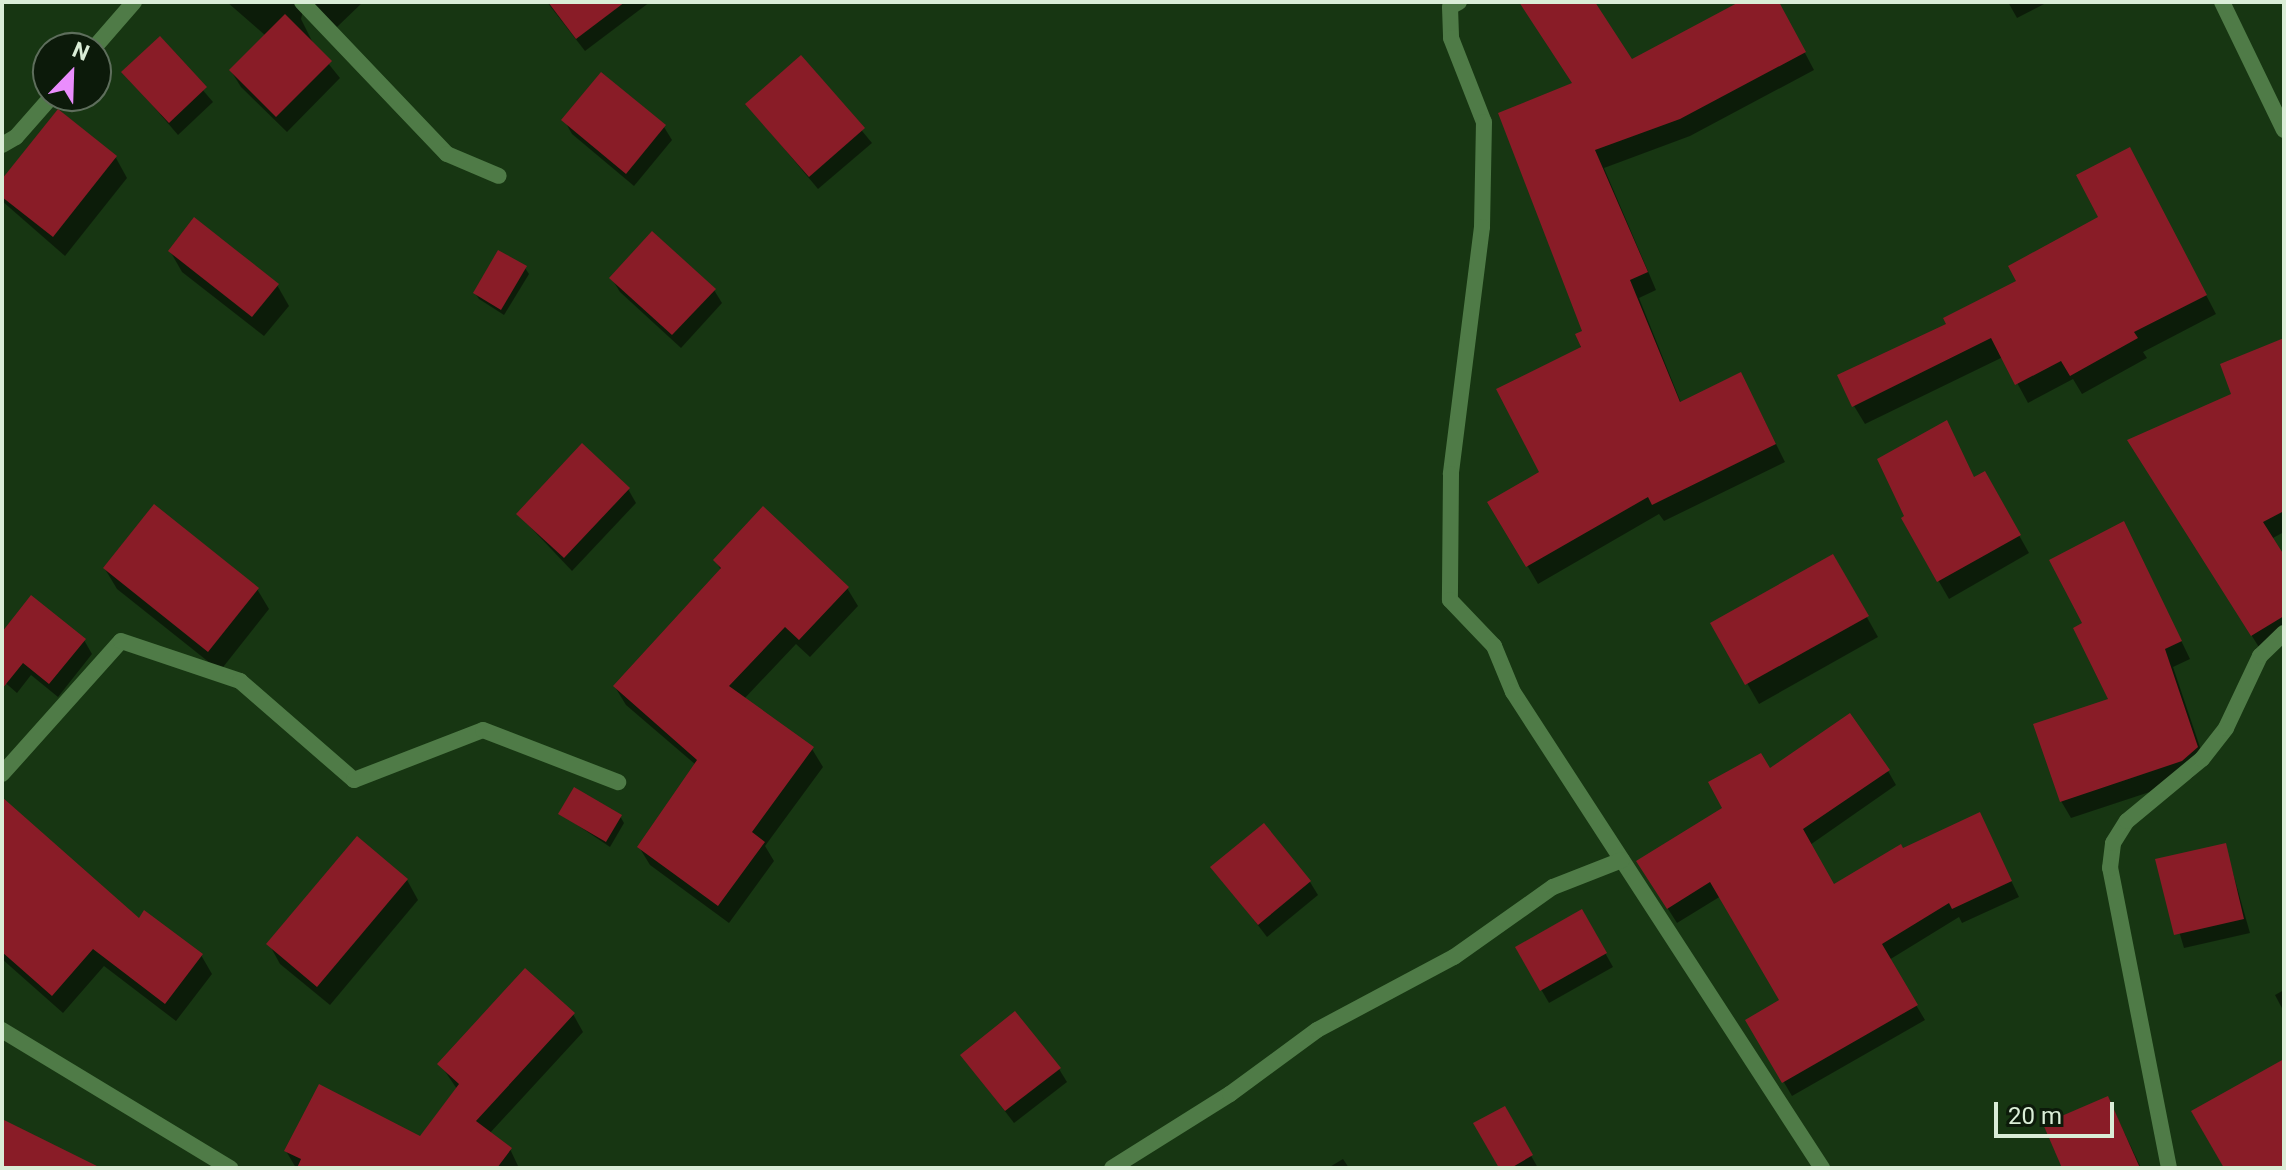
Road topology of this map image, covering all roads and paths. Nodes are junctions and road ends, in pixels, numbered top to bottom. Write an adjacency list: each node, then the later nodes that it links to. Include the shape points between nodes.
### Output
1 (134, 2): 5 (street)
2 (302, 2): 9 (street, via 447,154)
3 (1459, 2): 13 (street, via 1450,7 1451,38 1484,122 1482,227 1451,474 1450,600 1494,646 1513,692)
4 (2222, 2): 7 (street)
5 (108, 32)
6 (38, 112): 8 (street)
7 (2284, 130)
8 (2, 145)
9 (499, 176)
10 (2284, 633): 18 (street, via 2260,656 2226,728 2202,759 2127,821 2113,843 2110,868)
11 (2, 774): 12 (street, via 121,641 240,681 354,780 483,730)
12 (618, 782)
13 (1622, 860): 16 (street, via 1553,887 1454,957 1317,1030 1230,1094); 17 (street)
14 (2, 1030): 15 (street)
15 (230, 1168)
16 (1112, 1168)
17 (1822, 1168)
18 (2169, 1168)

